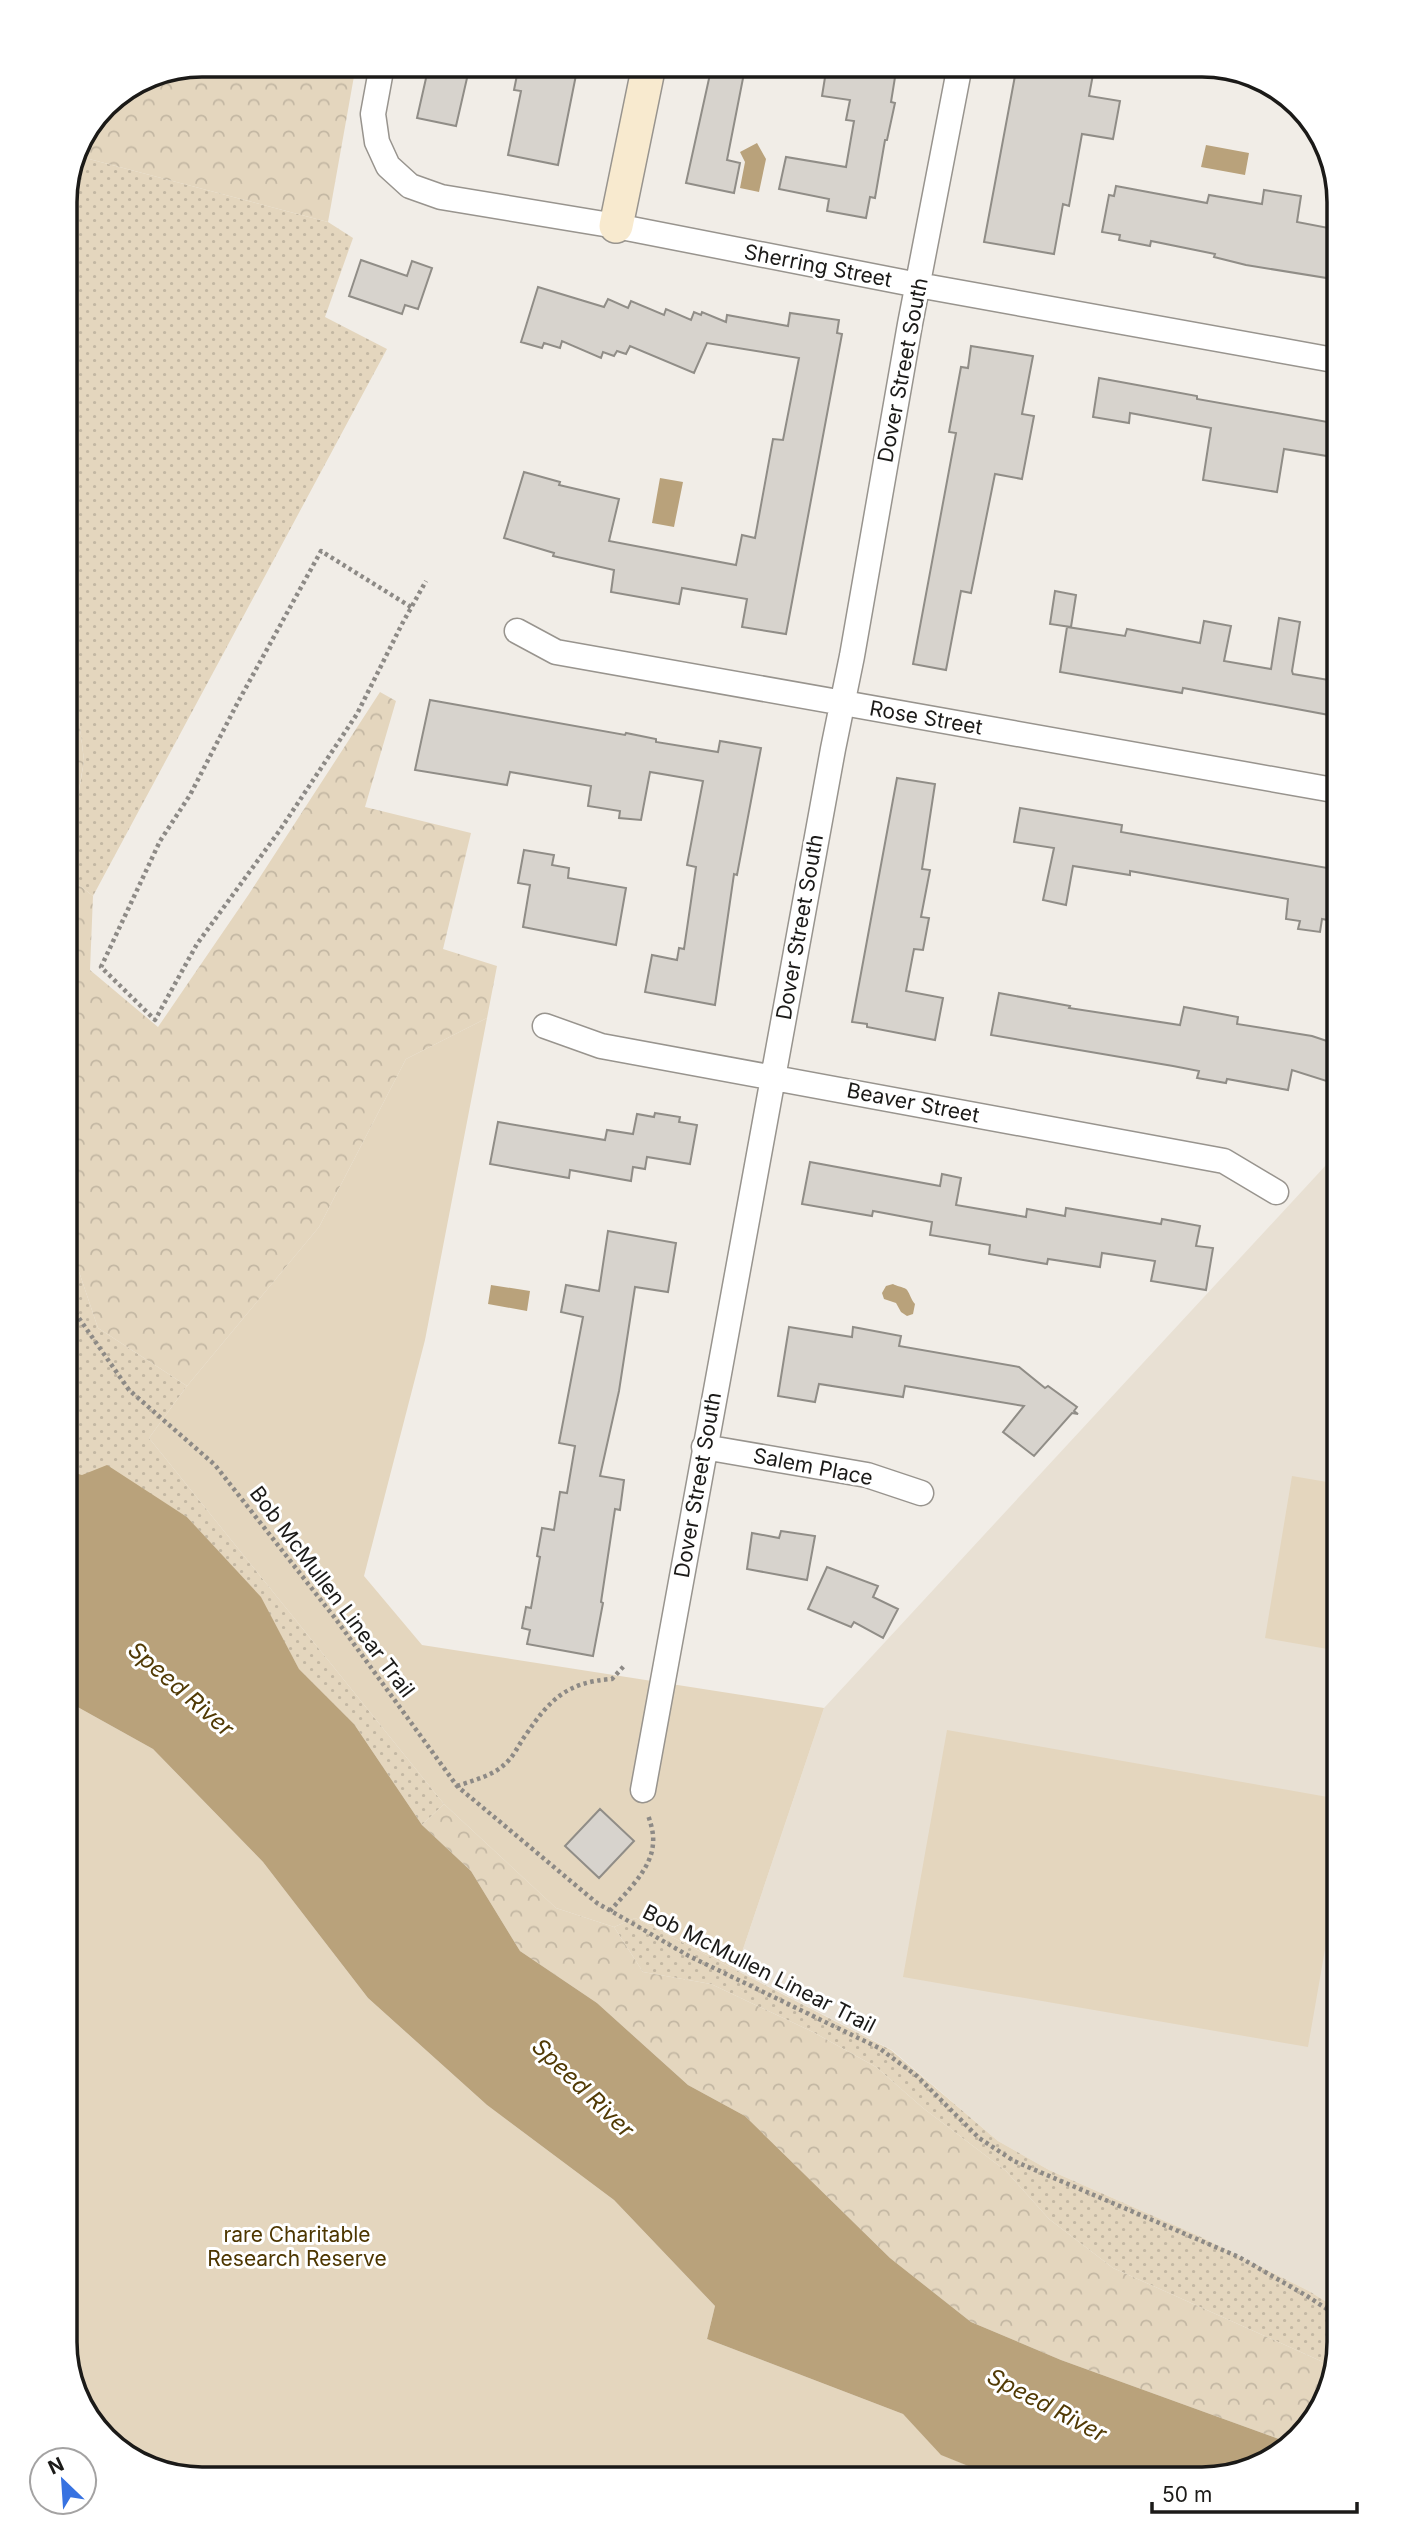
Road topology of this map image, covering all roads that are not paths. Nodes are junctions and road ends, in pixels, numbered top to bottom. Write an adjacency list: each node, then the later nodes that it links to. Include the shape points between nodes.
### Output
1 (380, 77): 4 (street, Sherring Street, via 373,114 377,142 388,166 410,187 441,197)
2 (646, 77): 4 (street)
3 (958, 77): 5 (street, Dover Street South)
4 (615, 226): 5 (street, Sherring Street)
5 (918, 285): 6 (street, Sherring Street); 8 (street, Dover Street South)
6 (1327, 359)
7 (517, 631): 8 (street, Rose Street, via 556,652)
8 (842, 704): 9 (street, Rose Street); 11 (street, Dover Street South)
9 (1327, 789)
10 (545, 1026): 11 (street, Beaver Street, via 601,1046)
11 (773, 1077): 12 (street, Beaver Street, via 1224,1161); 13 (street, Dover Street South)
12 (1276, 1192)
13 (704, 1447): 14 (street, Salem Place, via 867,1475); 15 (street, Dover Street South)
14 (921, 1493)
15 (643, 1790)

